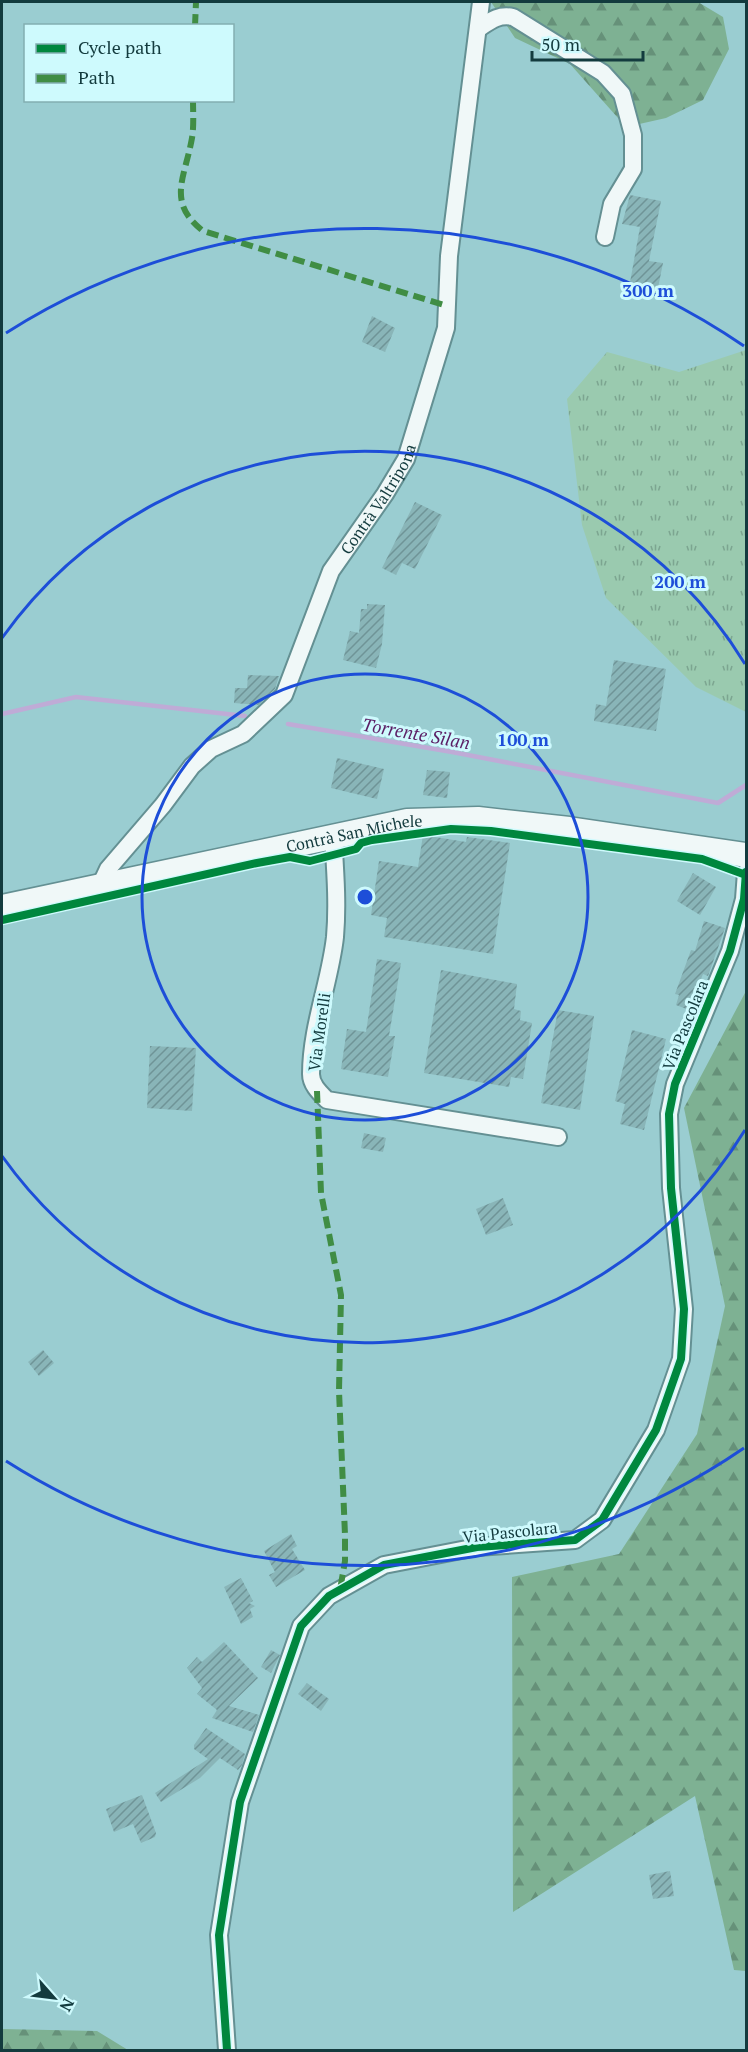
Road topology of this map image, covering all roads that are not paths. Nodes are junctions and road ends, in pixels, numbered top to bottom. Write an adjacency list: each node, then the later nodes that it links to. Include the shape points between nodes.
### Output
1 (481, 2): 2 (street, Contrà Valtripona)
2 (478, 29): 3 (street, via 495,18 513,17 603,73 621,94 633,135 633,169 612,204); 7 (street, Contrà Valtripona, via 449,256 446,328 406,459 331,571 284,695 243,734 211,749 192,766 108,869)
3 (605, 237)
4 (333, 835): 5 (main road, Contrà San Michele, via 407,821 478,819); 7 (main road, Contrà San Michele); 9 (street, Via Morelli, via 335,938 314,1045 311,1077 317,1091 327,1100)
5 (747, 855)
6 (747, 872): 10 (street, Via Pascolara, via 730,951 675,1084 669,1114 671,1188 684,1309 681,1359 656,1430 602,1520 575,1540 477,1547 384,1565 329,1596 301,1626 240,1802 219,1935)
7 (101, 884): 8 (main road, Contrà San Michele)
8 (2, 907)
9 (558, 1137)
10 (227, 2050)

